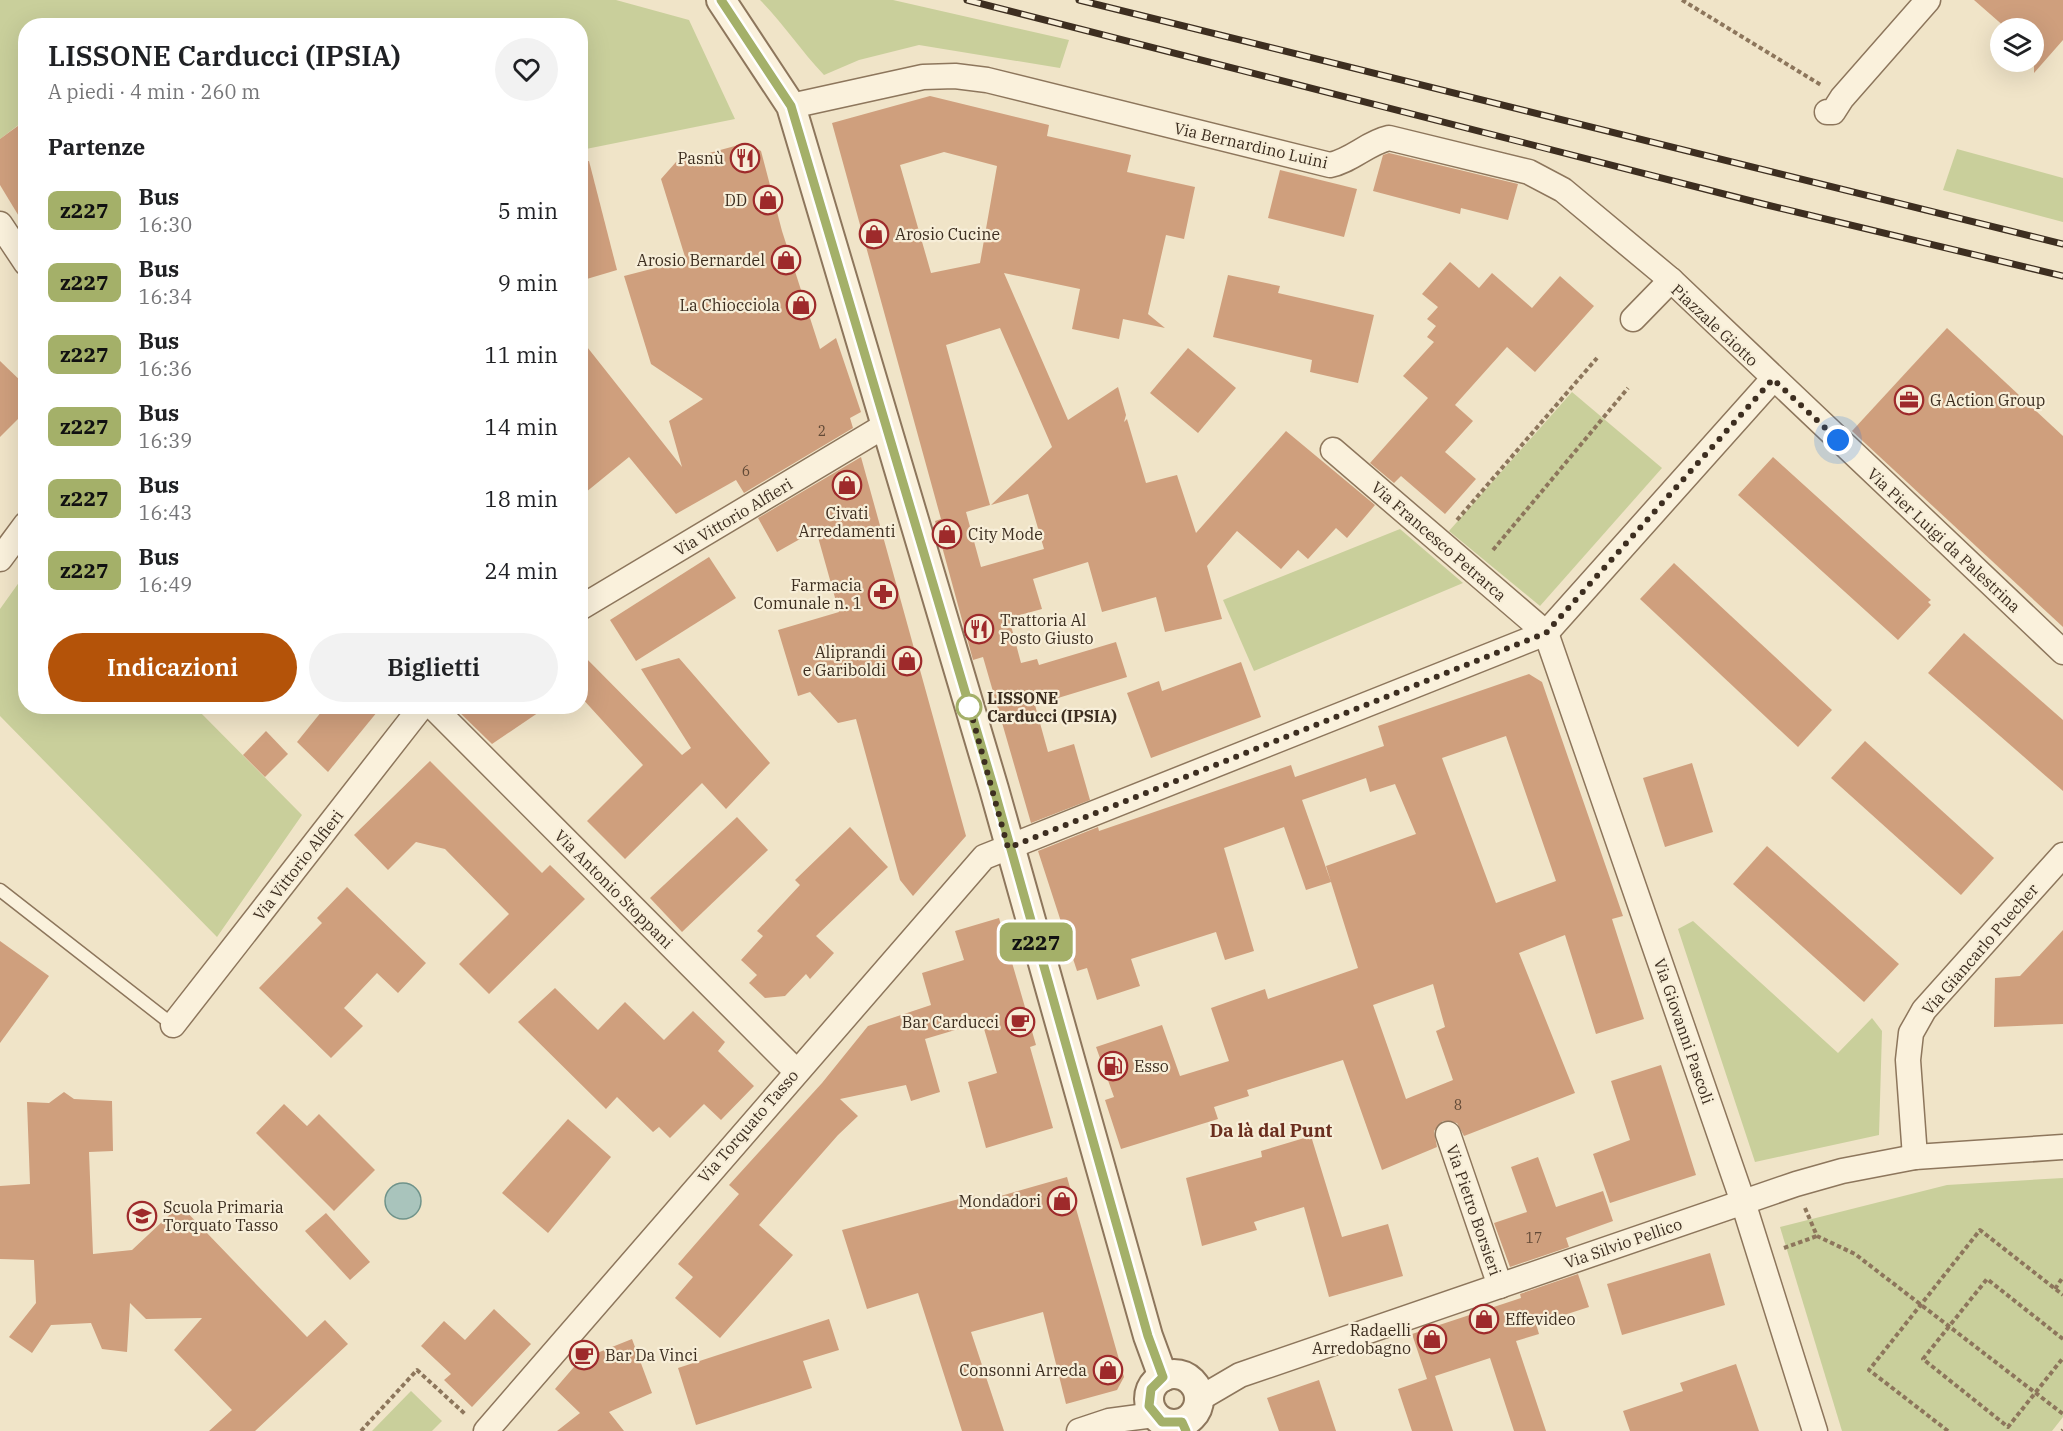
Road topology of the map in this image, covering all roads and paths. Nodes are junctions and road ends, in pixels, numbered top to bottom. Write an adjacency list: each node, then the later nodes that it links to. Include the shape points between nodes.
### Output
1 (1682, 0): 4 (path)
2 (1928, 0): 4 (street)
3 (718, 1): 5 (street)
4 (1834, 105)
5 (791, 106): 8 (street, Via Bernardino Luini, via 923,77 955,76 987,80 1330,165 1345,162 1372,142 1389,138 1529,172 1563,190); 13 (street)
6 (0, 224): 7 (street)
7 (18, 251)
8 (1671, 280): 9 (street, Piazzale Giotto); 11 (street, Piazzale Giotto)
9 (1634, 320)
10 (1597, 358): 16 (path)
11 (1773, 379): 20 (street); 21 (street, Via Pier Luigi da Palestrina)
12 (1628, 388): 18 (path)
13 (886, 425): 19 (street, Via Vittorio Alfieri); 24 (street)
14 (1333, 450): 16 (street, Via Francesco Petrarca)
15 (18, 535): 17 (street)
16 (1438, 541): 18 (street, Via Francesco Petrarca)
17 (0, 560)
18 (1475, 572): 20 (street, Via Francesco Petrarca)
19 (588, 603)
20 (1546, 633): 24 (street); 33 (street, Via Giovanni Pascoli)
21 (2063, 652)
22 (416, 714): 27 (street, Via Vittorio Alfieri)
23 (440, 714): 28 (street, Via Antonio Stoppani)
24 (1008, 848): 28 (street, Via Torquato Tasso, via 984,857); 44 (street)
25 (2063, 855): 31 (street, Via Giancarlo Puecher, via 1924,1010 1911,1033 1908,1060)
26 (0, 890): 27 (lane)
27 (173, 1024)
28 (796, 1071): 50 (street, Via Torquato Tasso)
29 (1448, 1134): 37 (street, Via Pietro Borsieri)
30 (2063, 1147): 31 (street, Via Silvio Pellico)
31 (1914, 1157): 32 (street, Via Silvio Pellico, via 1842,1170)
32 (1796, 1184): 33 (street, Via Silvio Pellico); 34 (path)
33 (1743, 1202): 35 (street, Via Giovanni Pascoli); 37 (street, Via Silvio Pellico)
34 (1817, 1236): 35 (path); 40 (path, via 1855,1254)
35 (1760, 1257): 54 (street, Via Giovanni Pascoli)
36 (2063, 1277): 38 (path)
37 (1500, 1286): 46 (street, Via Silvio Pellico, via 1240,1376)
38 (2055, 1289): 39 (path); 40 (path, via 1980,1230)
39 (2063, 1295)
40 (1920, 1305): 41 (path); 55 (path, via 1869,1370)
41 (1949, 1326): 42 (path, via 1987,1279); 45 (path); 45 (path, via 1923,1359 2007,1427)
42 (2063, 1339)
43 (2063, 1358): 45 (path)
44 (1163, 1377): 46 (street, via 1172,1374 1191,1381); 48 (street, via 1156,1382 1149,1398)
45 (2035, 1393): 47 (path)
46 (1198, 1399): 51 (street)
47 (2063, 1414)
48 (1154, 1415): 51 (street, via 1162,1422); 53 (street, via 1108,1421)
49 (466, 1416): 52 (path, via 417,1370)
50 (497, 1426)
51 (1184, 1427)
52 (361, 1431)
53 (1079, 1431)
54 (1815, 1431)
55 (1948, 1431)

